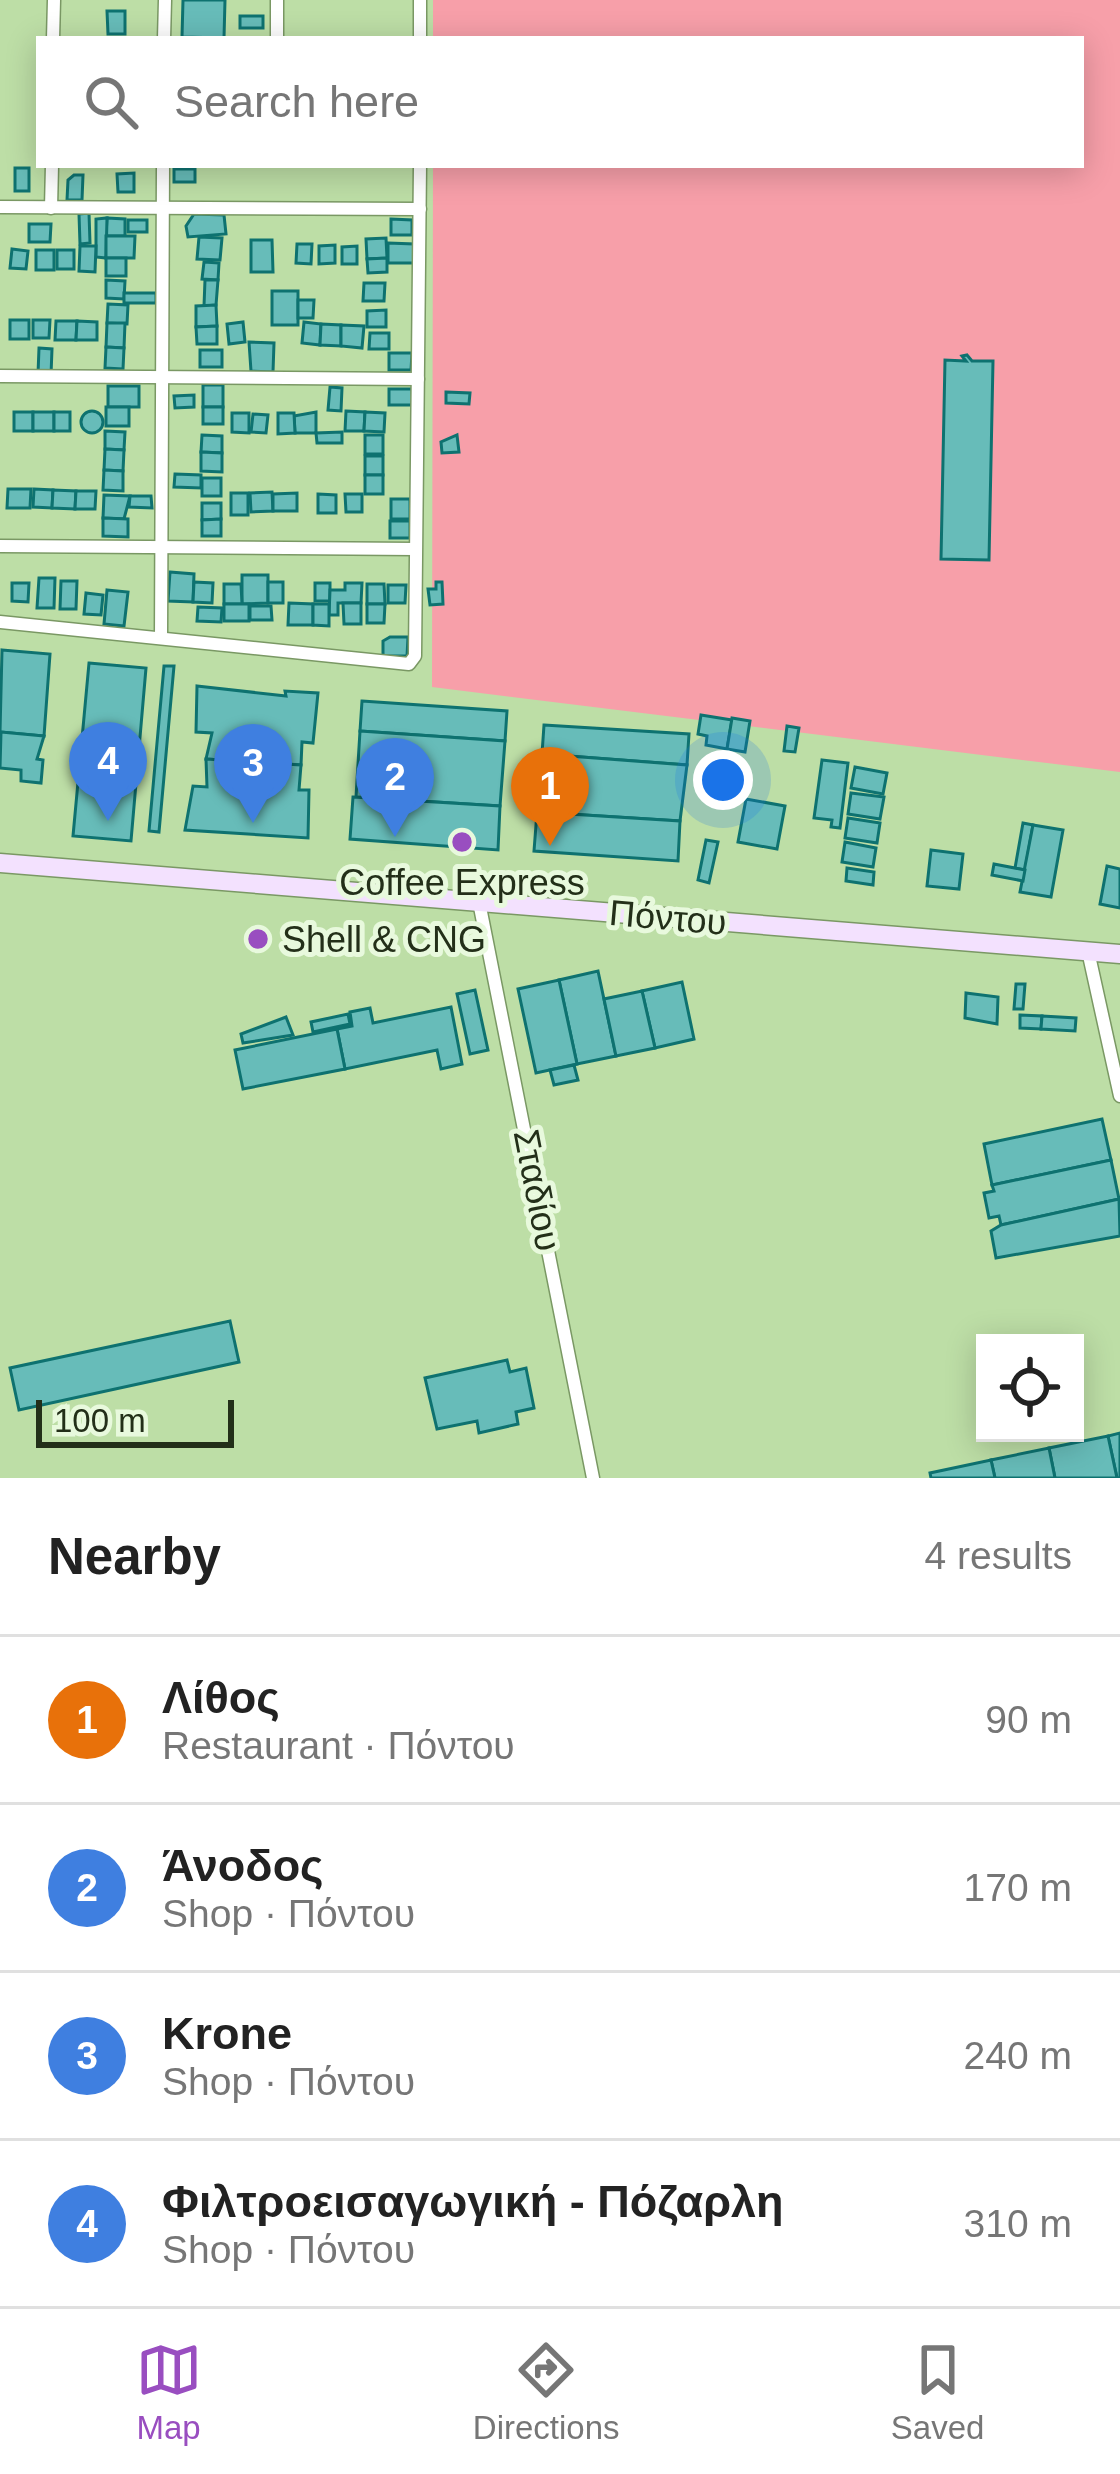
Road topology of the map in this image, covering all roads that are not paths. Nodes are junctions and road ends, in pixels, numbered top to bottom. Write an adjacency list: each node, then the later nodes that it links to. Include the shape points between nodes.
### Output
1 (54, 0): 5 (street)
2 (165, 0): 6 (street)
3 (277, 0): 7 (street)
4 (420, 0): 8 (street)
5 (53, 36)
6 (164, 36)
7 (277, 36)
8 (420, 36)
9 (52, 168): 14 (street)
10 (163, 168): 13 (street)
11 (420, 168): 15 (street)
12 (0, 207): 14 (street)
13 (163, 207): 14 (street); 15 (street); 17 (street)
14 (51, 208)
15 (420, 209): 18 (street)
16 (0, 376): 17 (street)
17 (163, 377): 18 (street); 20 (street)
18 (418, 380): 21 (street)
19 (0, 546): 20 (street)
20 (163, 549): 21 (street); 23 (street)
21 (415, 549): 23 (street, via 409,664)
22 (0, 622): 23 (street)
23 (161, 638)
24 (0, 863): 25 (street, Πόντου)
25 (479, 902): 26 (street, Πόντου); 29 (street, Σταδίου)
26 (1088, 951): 27 (street, Πόντου); 28 (street)
27 (1120, 954)
28 (1120, 1096)
29 (593, 1478)

